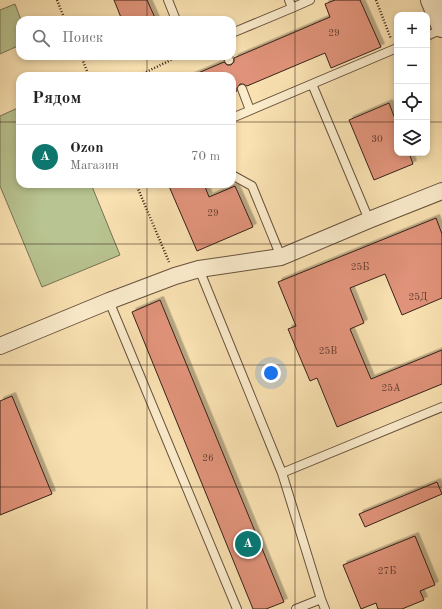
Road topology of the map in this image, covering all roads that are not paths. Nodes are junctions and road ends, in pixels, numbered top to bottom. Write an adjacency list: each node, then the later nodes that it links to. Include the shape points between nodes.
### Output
1 (168, 0): 5 (lane)
2 (310, 0): 4 (lane)
3 (431, 0): 6 (street)
4 (290, 4): 7 (lane)
5 (174, 16)
6 (442, 28): 8 (lane)
7 (236, 31)
8 (430, 34)
9 (394, 50): 10 (lane)
10 (312, 84): 12 (lane); 16 (lane)
11 (242, 89): 12 (lane)
12 (250, 110): 13 (lane)
13 (236, 116)
14 (236, 177): 17 (lane, via 252,186)
15 (442, 191): 16 (street)
16 (369, 220): 17 (street)
17 (281, 257): 18 (street)
18 (199, 269): 19 (street); 22 (lane)
19 (109, 301): 20 (street); 24 (lane)
20 (0, 346)
21 (442, 406): 22 (lane)
22 (282, 473): 23 (lane)
23 (321, 599): 25 (lane); 26 (lane)
24 (237, 609)
25 (296, 609)
26 (325, 609)

